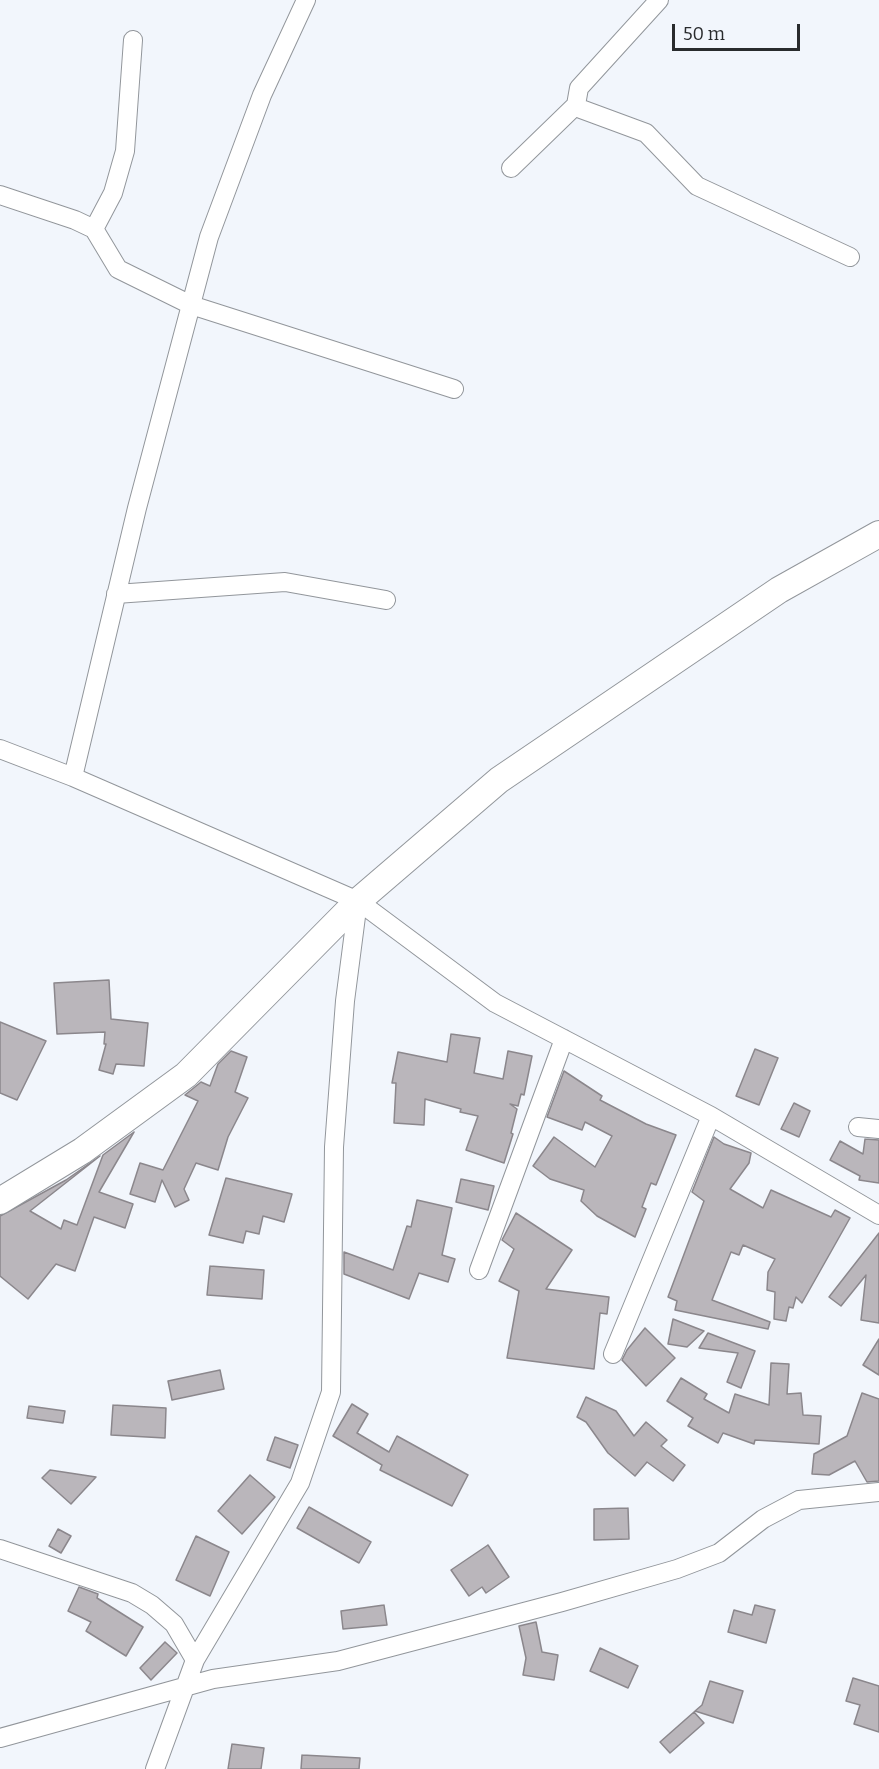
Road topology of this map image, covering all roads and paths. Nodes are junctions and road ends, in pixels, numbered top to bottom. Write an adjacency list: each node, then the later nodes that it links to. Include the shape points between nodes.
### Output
1 (306, 0): 9 (street, via 262,95 209,237)
2 (659, 0): 4 (street, via 579,88)
3 (133, 40): 7 (street, via 125,151 113,193)
4 (576, 105): 5 (street); 8 (street, via 646,133 698,186)
5 (511, 168)
6 (0, 195): 7 (street)
7 (94, 229): 9 (street, via 118,269)
8 (850, 257)
9 (191, 305): 10 (street); 12 (street)
10 (454, 389)
11 (879, 534): 16 (street, via 780,590 499,780)
12 (116, 594): 13 (street, via 285,582); 15 (street)
13 (386, 600)
14 (0, 749): 15 (street)
15 (73, 777): 16 (street)
16 (358, 901): 17 (street, via 495,1003); 21 (street, via 186,1075 82,1151); 27 (street, via 345,1002 334,1147 331,1392 300,1483)
17 (564, 1039): 18 (street); 23 (street)
18 (711, 1116): 22 (street); 24 (street)
19 (858, 1127): 20 (street)
20 (879, 1129)
21 (0, 1201)
22 (879, 1215)
23 (479, 1270)
24 (613, 1354)
25 (879, 1492): 28 (street, via 799,1500 763,1519 719,1553 562,1602 338,1661 213,1679)
26 (0, 1549): 27 (street, via 132,1593 174,1624)
27 (195, 1660): 28 (street)
28 (186, 1687): 29 (street); 30 (street)
29 (0, 1738)
30 (154, 1769)

